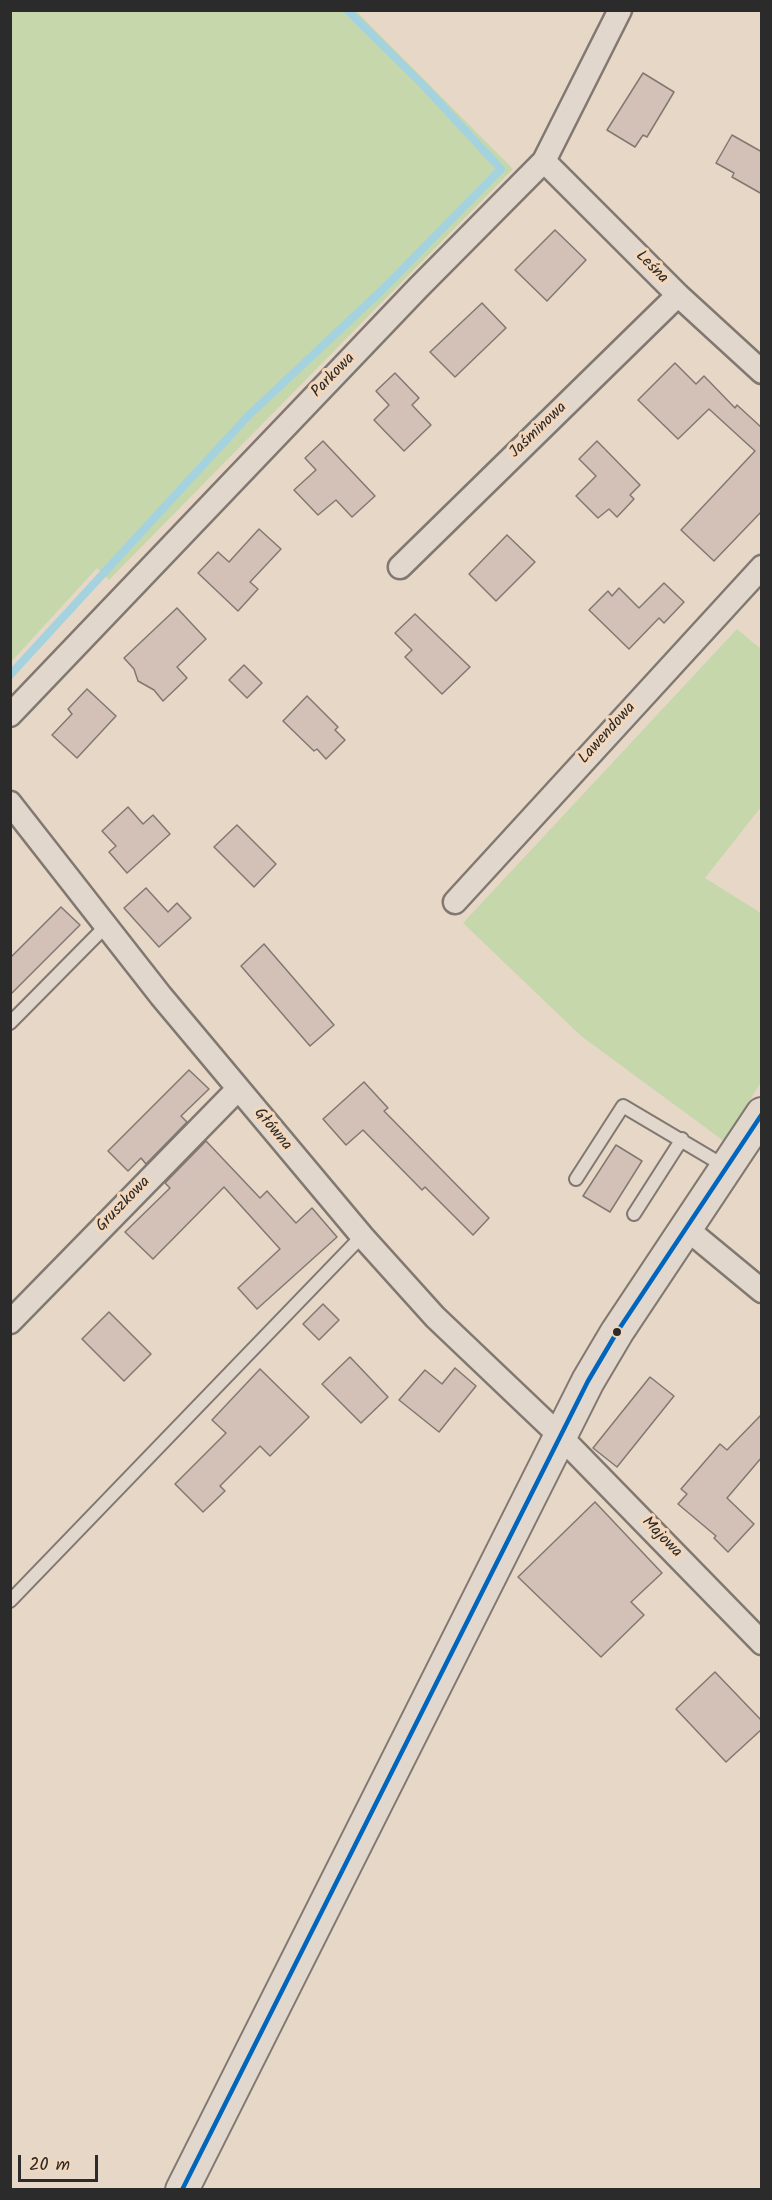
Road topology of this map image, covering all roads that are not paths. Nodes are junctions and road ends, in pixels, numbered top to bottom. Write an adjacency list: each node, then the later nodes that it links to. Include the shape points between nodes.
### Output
1 (620, 10): 2 (street, Parkowa)
2 (544, 161): 3 (street, Leśna); 7 (street, Parkowa)
3 (678, 295): 4 (street, Leśna); 5 (street, Jaśminowa)
4 (762, 372)
5 (400, 567)
6 (762, 567): 9 (street, Lawendowa)
7 (10, 715)
8 (10, 803): 10 (street, Główna)
9 (455, 902)
10 (106, 926): 11 (lane); 12 (street, Główna)
11 (10, 1023)
12 (238, 1089): 19 (street, Główna); 21 (street, Gruszkowa)
13 (762, 1114): 15 (street)
14 (682, 1139): 15 (lane); 16 (lane, via 623,1106); 17 (lane)
15 (727, 1168): 18 (street)
16 (576, 1179)
17 (634, 1214)
18 (687, 1229): 20 (street); 22 (street, via 617,1332)
19 (362, 1236): 22 (street, Główna, via 435,1317); 23 (lane)
20 (762, 1292)
21 (10, 1322)
22 (560, 1435): 24 (street, Majowa); 25 (street)
23 (10, 1601)
24 (762, 1643)
25 (182, 2190)

